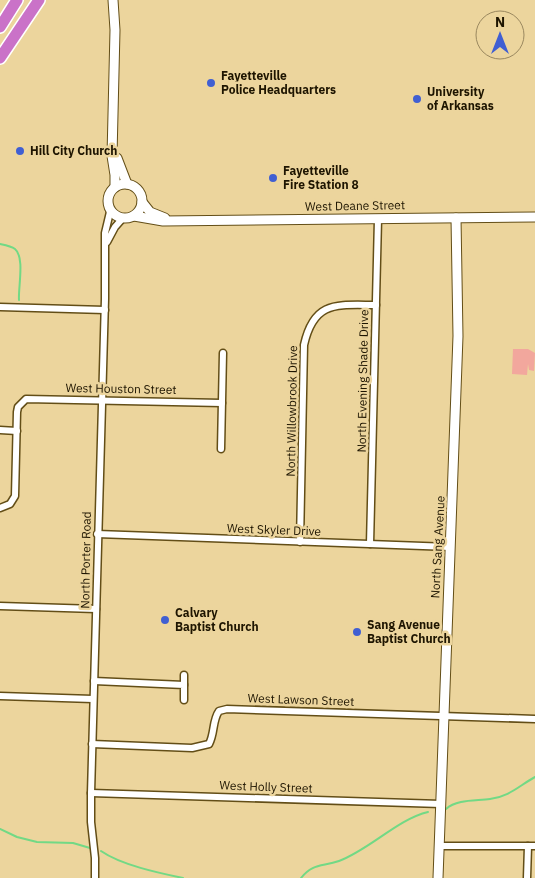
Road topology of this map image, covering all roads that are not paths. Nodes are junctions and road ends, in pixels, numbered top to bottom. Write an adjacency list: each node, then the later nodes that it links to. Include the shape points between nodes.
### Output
1 (18, 0): 4 (highway)
2 (39, 0): 5 (highway)
3 (113, 0): 6 (street)
4 (0, 27)
5 (0, 58)
6 (113, 149): 7 (street); 8 (street)
7 (127, 184): 8 (street); 9 (street, via 136,187)
8 (115, 187): 10 (street, via 109,196)
9 (142, 202): 11 (street); 16 (street, West Deane Street, via 150,212)
10 (110, 212): 13 (street); 17 (street, North Porter Road)
11 (134, 216): 13 (street); 16 (street, West Deane Street)
12 (535, 217): 14 (street, West Deane Street)
13 (123, 218): 17 (street)
14 (456, 218): 15 (street, West Deane Street); 31 (street, North Sang Avenue, via 459,328)
15 (378, 219): 16 (street, West Deane Street); 18 (street, North Evening Shade Drive)
16 (175, 221)
17 (106, 243): 20 (street, North Porter Road)
18 (376, 305): 29 (street, North Willowbrook Drive, via 338,305 320,313 308,327 304,345); 30 (street, North Evening Shade Drive)
19 (0, 307): 20 (street)
20 (105, 310): 22 (street, North Porter Road)
21 (223, 353): 23 (street)
22 (102, 400): 23 (street, West Houston Street); 25 (street, West Houston Street, via 26,399 17,412); 28 (street, North Porter Road)
23 (222, 403): 26 (street)
24 (0, 430): 25 (street)
25 (16, 431): 27 (street, via 15,496 10,504)
26 (220, 449)
27 (0, 508)
28 (97, 534): 29 (street, West Skyler Drive); 33 (street, North Porter Road)
29 (300, 542): 30 (street, West Skyler Drive)
30 (370, 544): 31 (street, West Skyler Drive)
31 (450, 547): 40 (street, North Sang Avenue)
32 (0, 606): 33 (street)
33 (96, 609): 35 (street, North Porter Road)
34 (184, 675): 36 (street)
35 (94, 681): 36 (street); 38 (street, North Porter Road)
36 (184, 685): 39 (street)
37 (0, 696): 38 (street)
38 (94, 699): 42 (street, North Porter Road)
39 (184, 700)
40 (443, 716): 41 (street, West Lawson Street); 42 (street, West Lawson Street, via 227,709 218,711 212,737 208,744 200,747); 44 (street, North Sang Avenue)
41 (535, 719)
42 (92, 744): 43 (street, North Porter Road)
43 (91, 793): 44 (street, West Holly Street); 47 (street, North Porter Road)
44 (441, 804): 45 (street, North Sang Avenue)
45 (440, 846): 46 (street); 48 (street, North Sang Avenue)
46 (531, 846): 49 (street)
47 (95, 878)
48 (438, 878)
49 (527, 878)

